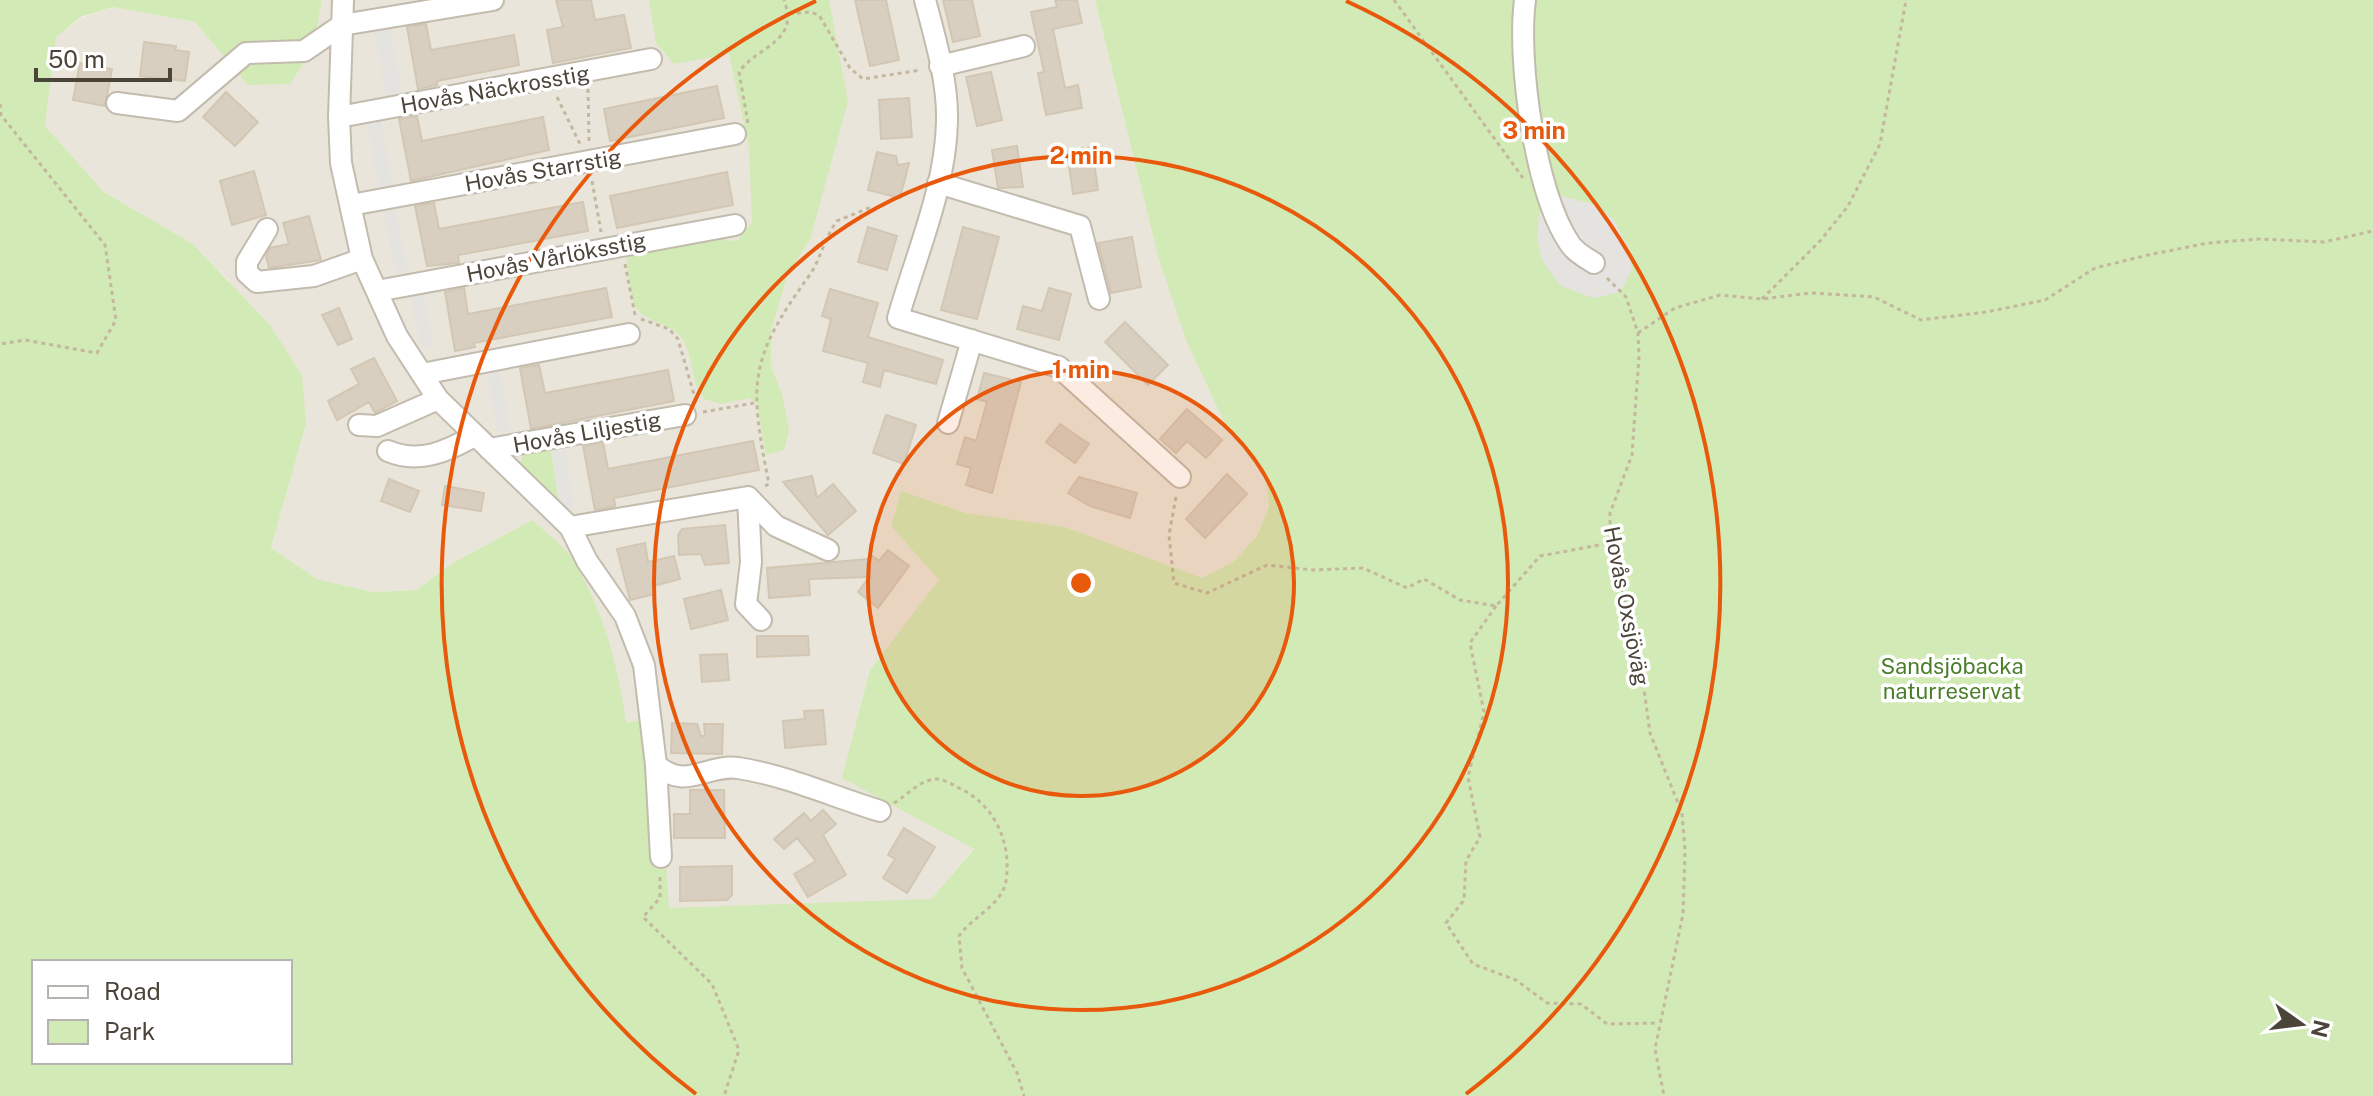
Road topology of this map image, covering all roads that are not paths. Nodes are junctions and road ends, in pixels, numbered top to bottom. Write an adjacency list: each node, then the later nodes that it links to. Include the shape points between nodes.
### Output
1 (343, 0): 5 (street)
2 (493, 0): 5 (street)
3 (925, 0): 8 (street)
4 (1525, 0): 17 (street, via 1524,74 1549,203 1571,246)
5 (342, 25): 9 (street, via 304,51 238,57 178,111); 10 (street)
6 (1024, 46): 8 (street)
7 (651, 59): 10 (street, Hovås Näckrosstig)
8 (940, 66): 12 (street, via 948,118)
9 (117, 103)
10 (339, 117): 13 (street, via 341,163)
11 (735, 134): 13 (street, Hovås Starrstig)
12 (938, 183): 19 (street, via 1080,226); 21 (street, via 898,318)
13 (351, 205): 16 (street)
14 (735, 225): 18 (street, Hovås Vårlöksstig)
15 (267, 229): 16 (street, via 247,262 247,273 257,282 314,276)
16 (362, 259): 18 (street)
17 (1594, 263)
18 (377, 291): 22 (street)
19 (1099, 299)
20 (629, 334): 22 (street)
21 (972, 340): 25 (street); 29 (street, via 1059,367)
22 (422, 374): 23 (street)
23 (438, 399): 26 (street, via 377,426); 27 (street)
24 (691, 414): 27 (street, Hovås Liljestig)
25 (948, 423)
26 (359, 425)
27 (481, 443): 28 (street, Hovås Liljestig, via 414,458); 31 (street)
28 (388, 451)
29 (1180, 477)
30 (748, 497): 31 (street); 32 (street, via 776,526); 33 (street, via 751,562 746,604)
31 (570, 527): 34 (street, via 636,637)
32 (828, 550)
33 (761, 620)
34 (656, 765): 35 (street, via 671,777 734,768); 36 (street)
35 (880, 811)
36 (661, 857)

